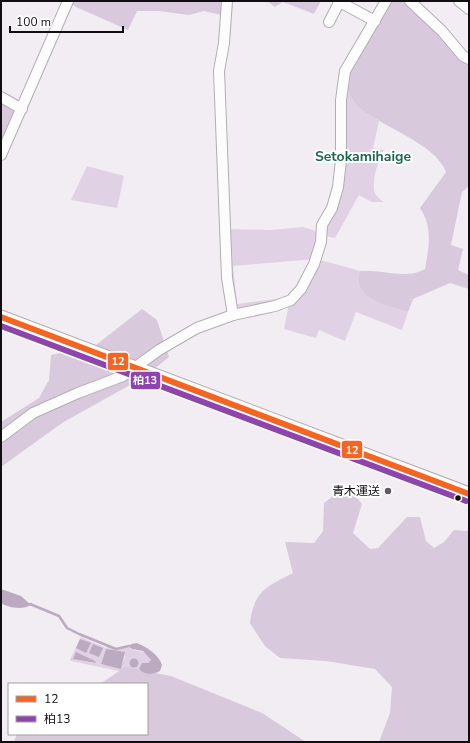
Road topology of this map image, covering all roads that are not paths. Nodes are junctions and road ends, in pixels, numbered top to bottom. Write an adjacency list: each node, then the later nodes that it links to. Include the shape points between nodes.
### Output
1 (68, 1): 12 (street)
2 (228, 1): 14 (street, via 220,71 227,278)
3 (339, 1): 8 (street); 9 (street)
4 (386, 1): 8 (street)
5 (410, 1): 10 (street, via 442,30 463,56)
6 (459, 1): 7 (street)
7 (469, 9)
8 (375, 21): 14 (street, via 345,71 338,187 332,208 322,225 321,242 314,264 301,289 291,300)
9 (329, 22)
10 (469, 59)
11 (1, 97): 12 (street)
12 (22, 109): 13 (street)
13 (1, 155)
14 (233, 315): 16 (street, via 183,335)
15 (1, 317): 16 (main road)
16 (136, 368): 17 (street, via 33,413); 18 (main road)
17 (1, 436)
18 (469, 494)

